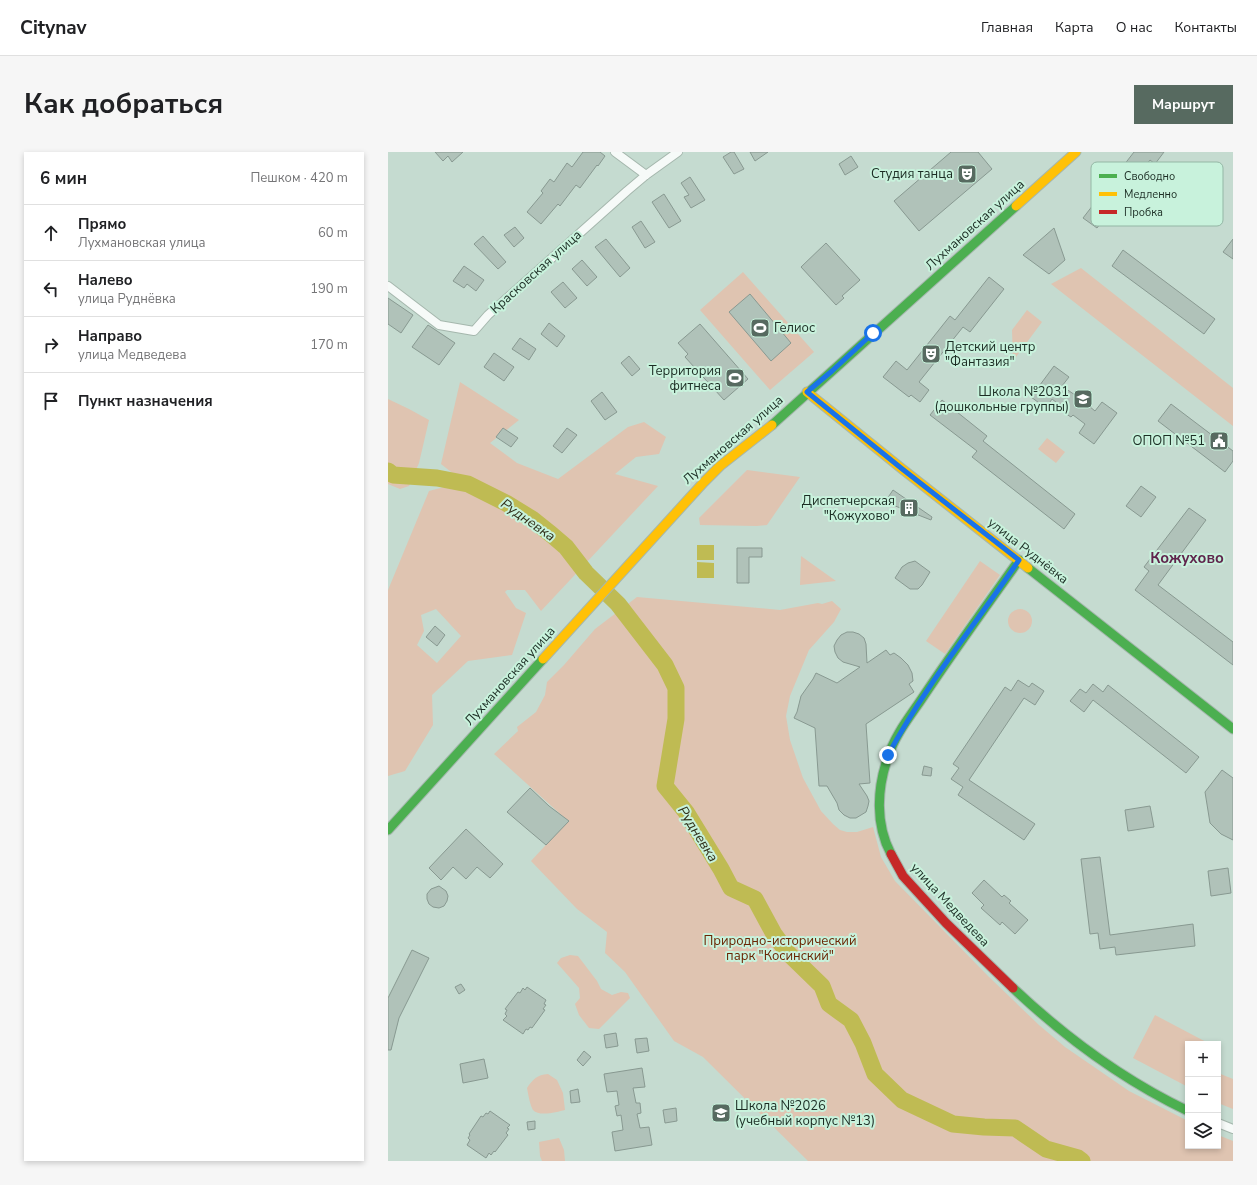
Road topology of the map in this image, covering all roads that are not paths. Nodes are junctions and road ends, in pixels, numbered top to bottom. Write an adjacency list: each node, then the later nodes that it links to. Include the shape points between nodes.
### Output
1 (615, 152): 4 (street)
2 (678, 152): 4 (street, Красковская улица)
3 (1076, 152): 6 (street, Лухмановская улица)
4 (646, 175): 5 (street, Красковская улица, via 488,315 474,331 440,325)
5 (388, 286)
6 (807, 392): 7 (street, улица Руднёвка); 9 (street, Лухмановская улица, via 766,430 720,466 689,497)
7 (1019, 560): 8 (street, улица Руднёвка); 10 (street, улица Медведева, via 947,661 888,755 881,779 879,809 882,831 887,847 903,876 946,923 1043,1016 1118,1071)
8 (1233, 729)
9 (388, 830)
10 (1185, 1110)
11 (1221, 1124): 12 (street)
12 (1233, 1129)

